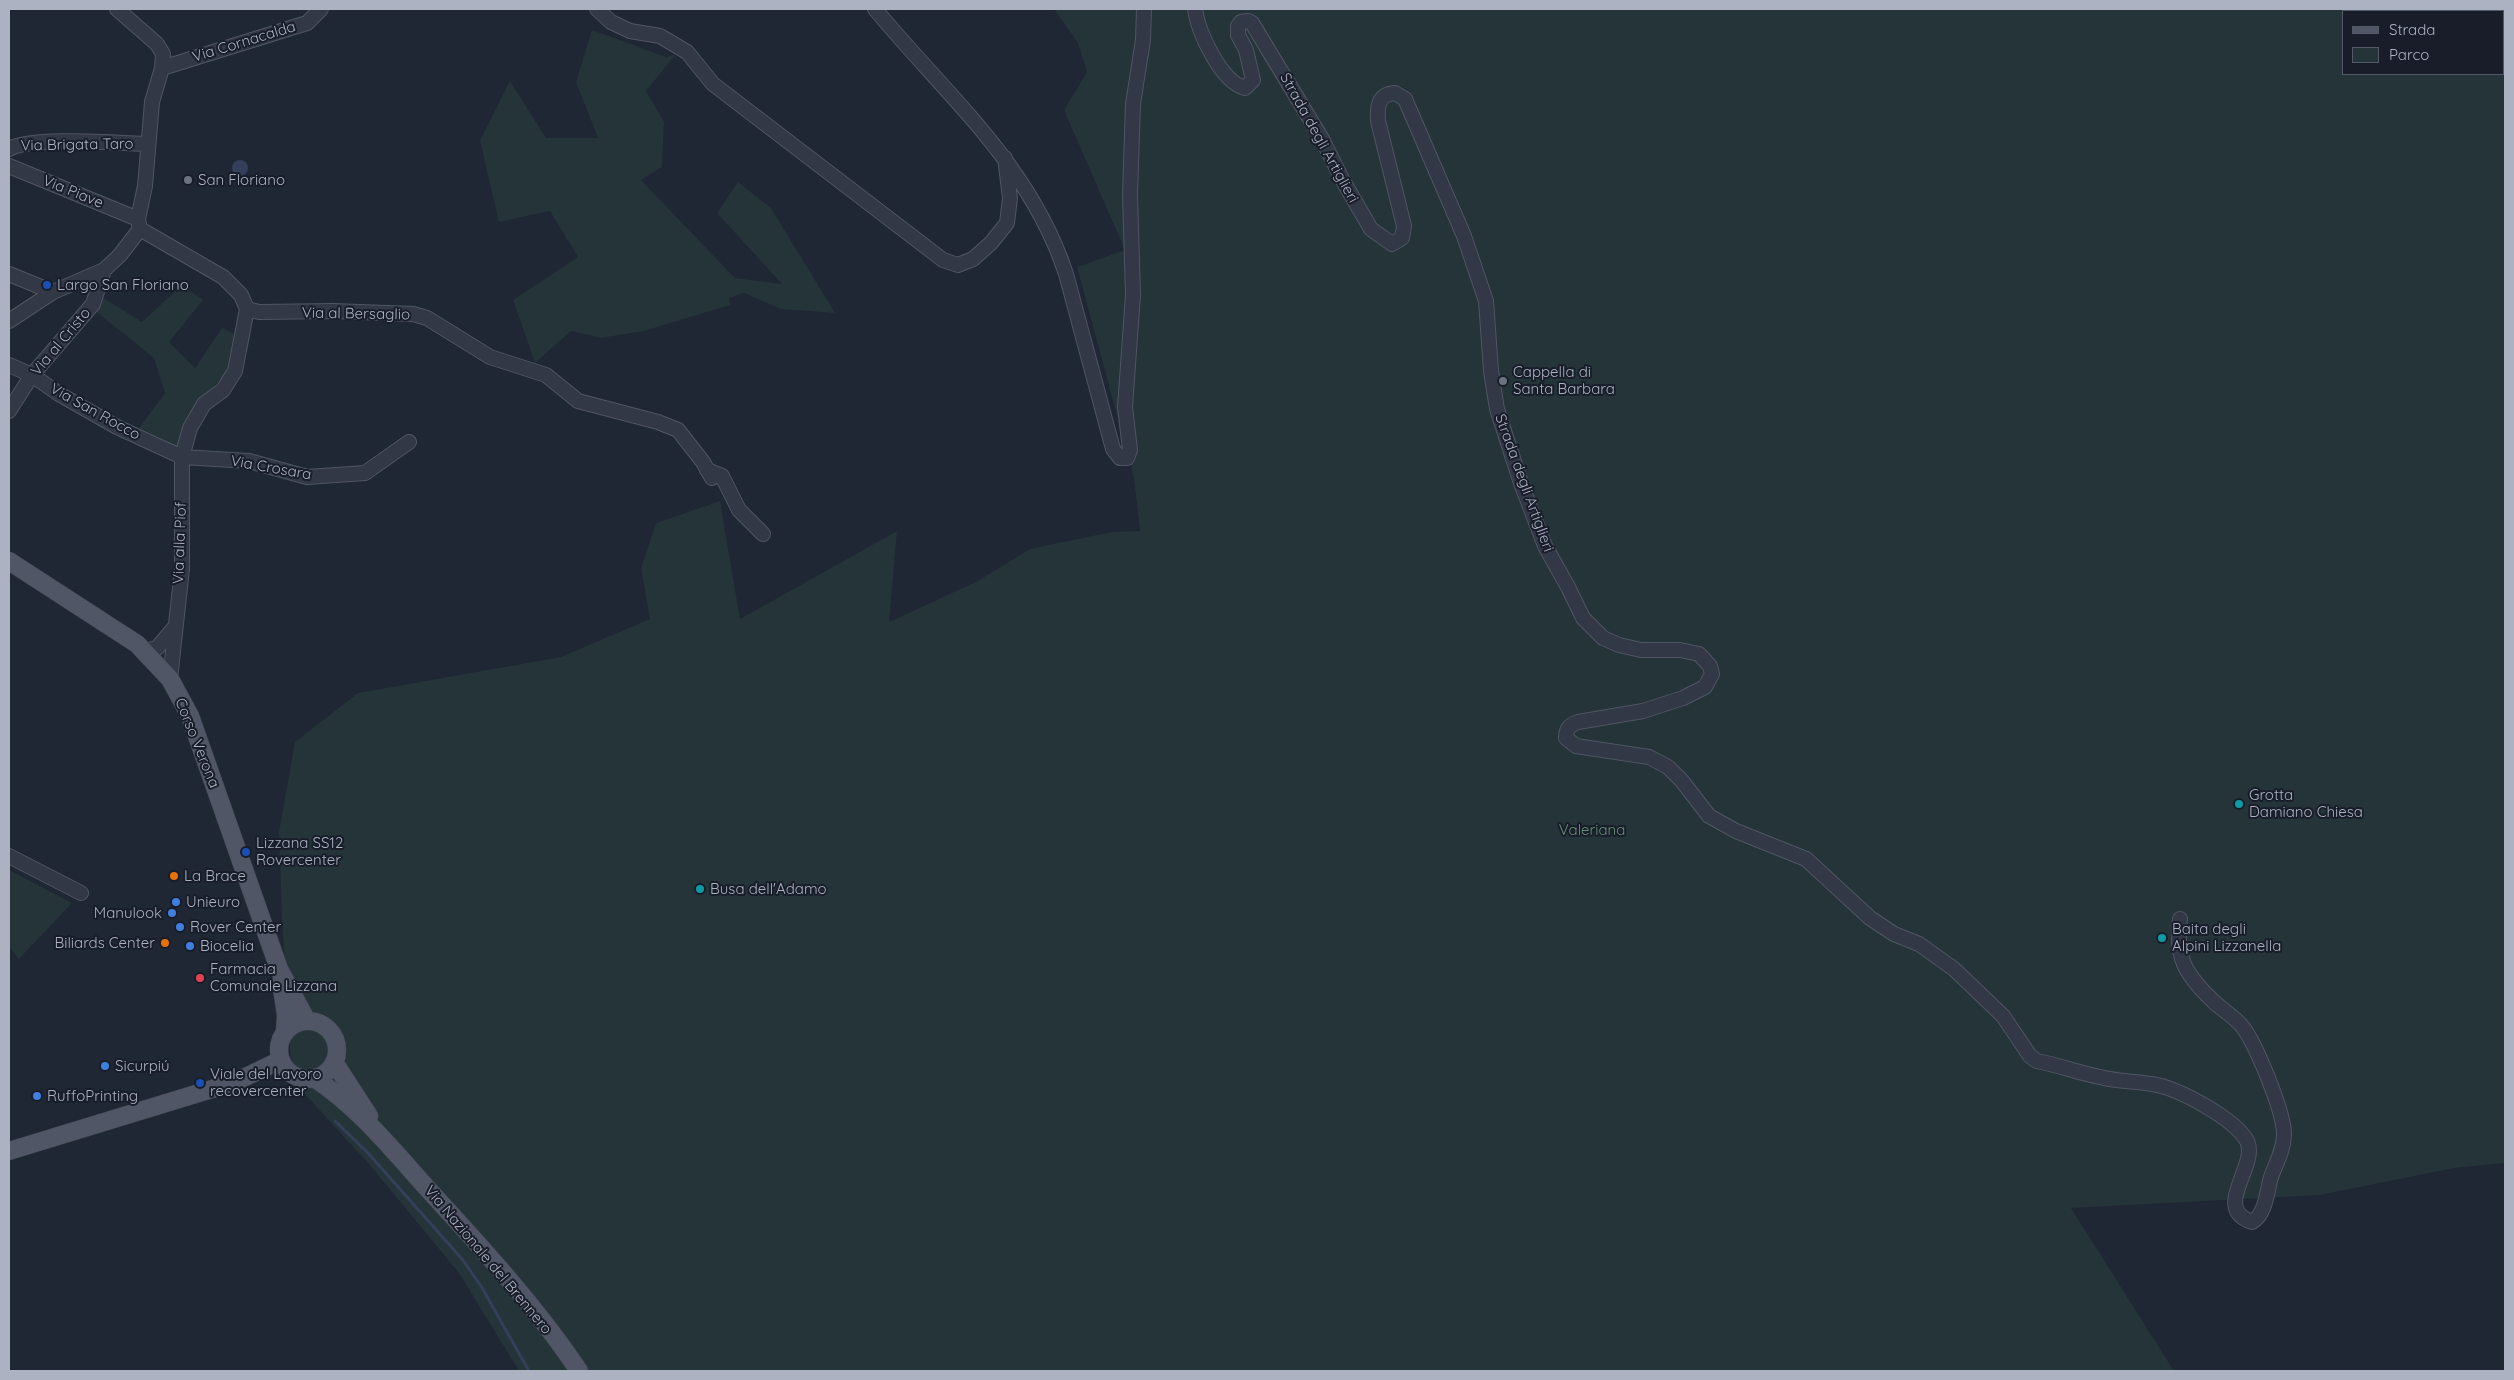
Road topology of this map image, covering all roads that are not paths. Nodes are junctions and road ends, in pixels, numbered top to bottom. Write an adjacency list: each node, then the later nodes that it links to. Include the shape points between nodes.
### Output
1 (117, 9): 7 (street, via 157,44 163,54)
2 (321, 9): 7 (street, Via Cornacalda, via 307,23)
3 (597, 9): 10 (street, via 611,22 630,31 660,36 687,52 713,84 943,260 958,265 973,259 1007,223 1010,198)
4 (876, 9): 10 (street)
5 (1144, 9): 10 (street, via 1143,40 1133,104 1130,194 1133,295 1125,407 1130,450 1127,458 1120,458 1113,449 1056,246 1039,210)
6 (1195, 9): 31 (street, Strada degli Artiglieri, via 1203,38 1213,54 1232,81 1245,88 1253,80 1238,26 1241,22 1252,24 1322,139 1371,230 1392,244 1402,238 1404,226 1377,110 1384,95 1395,93 1404,99 1464,236 1486,301 1497,409 1525,495 1545,546 1583,618 1603,638 1619,646 1699,654 1711,670 1705,687 1683,698 1643,711 1570,725 1566,738 1576,746 1649,757 1668,767 1709,816 1736,831 1806,859 1870,918 1894,934 1919,944 1954,969 2003,1016 2030,1056 2037,1061 2118,1081 2158,1085 2225,1118 2247,1141 2250,1158 2236,1194 2238,1214 2252,1222 2262,1209 2283,1148 2283,1124 2269,1081 2241,1025 2197,984 2183,963 2179,949)
7 (162, 68): 8 (street, via 152,102)
8 (147, 144): 9 (street, Via Brigata Taro, via 59,143 16,145); 12 (street)
9 (9, 149)
10 (1005, 158)
11 (9, 166): 12 (street, Via Piave)
12 (139, 224): 13 (street, via 120,255); 16 (street, Via Piave, via 223,277 241,295)
13 (104, 270): 15 (street); 19 (street, Via al Cristo, via 93,304)
14 (9, 274): 15 (street)
15 (53, 292): 17 (street)
16 (247, 309): 22 (street, Via alla Piof, via 235,371 223,390 204,404 190,428); 23 (street, Via al Bersaglio, via 259,312 413,314 428,318 490,357 546,375 578,401 678,430 710,474 722,476 735,504)
17 (9, 321)
18 (9, 365): 19 (street, Via San Rocco)
19 (32, 376): 20 (street, Via al Cristo); 22 (street, Via San Rocco, via 117,427)
20 (9, 411)
21 (409, 442): 22 (street, Via Crosara, via 365,473 307,477 249,461)
22 (182, 457): 25 (street, Via alla Piof, via 182,569)
23 (760, 526)
24 (9, 561): 27 (main road, Corso Verona)
25 (174, 628): 26 (street, Via alla Piof); 27 (street)
26 (172, 651): 27 (street, via 165,657); 28 (street, Via alla Piof)
27 (151, 652): 28 (main road, Corso Verona)
28 (170, 679): 32 (main road, Corso Verona, via 190,716)
29 (9, 856): 30 (street)
30 (81, 893)
31 (2180, 919)
32 (279, 969): 33 (main road); 34 (main road, via 286,1015)
33 (307, 1021): 34 (main road, via 295,1024); 36 (main road, via 325,1027 332,1034 336,1043)
34 (285, 1032): 35 (main road, via 281,1041)
35 (281, 1060): 37 (main road, via 294,1075); 38 (main road, via 235,1082)
36 (334, 1062): 37 (main road); 39 (main road, Via Nazionale del Brennero)
37 (314, 1078): 39 (main road, Via Nazionale del Brennero, via 329,1088)
38 (9, 1151)
39 (394, 1151): 40 (main road, Via Nazionale del Brennero, via 515,1288)
40 (579, 1371)

